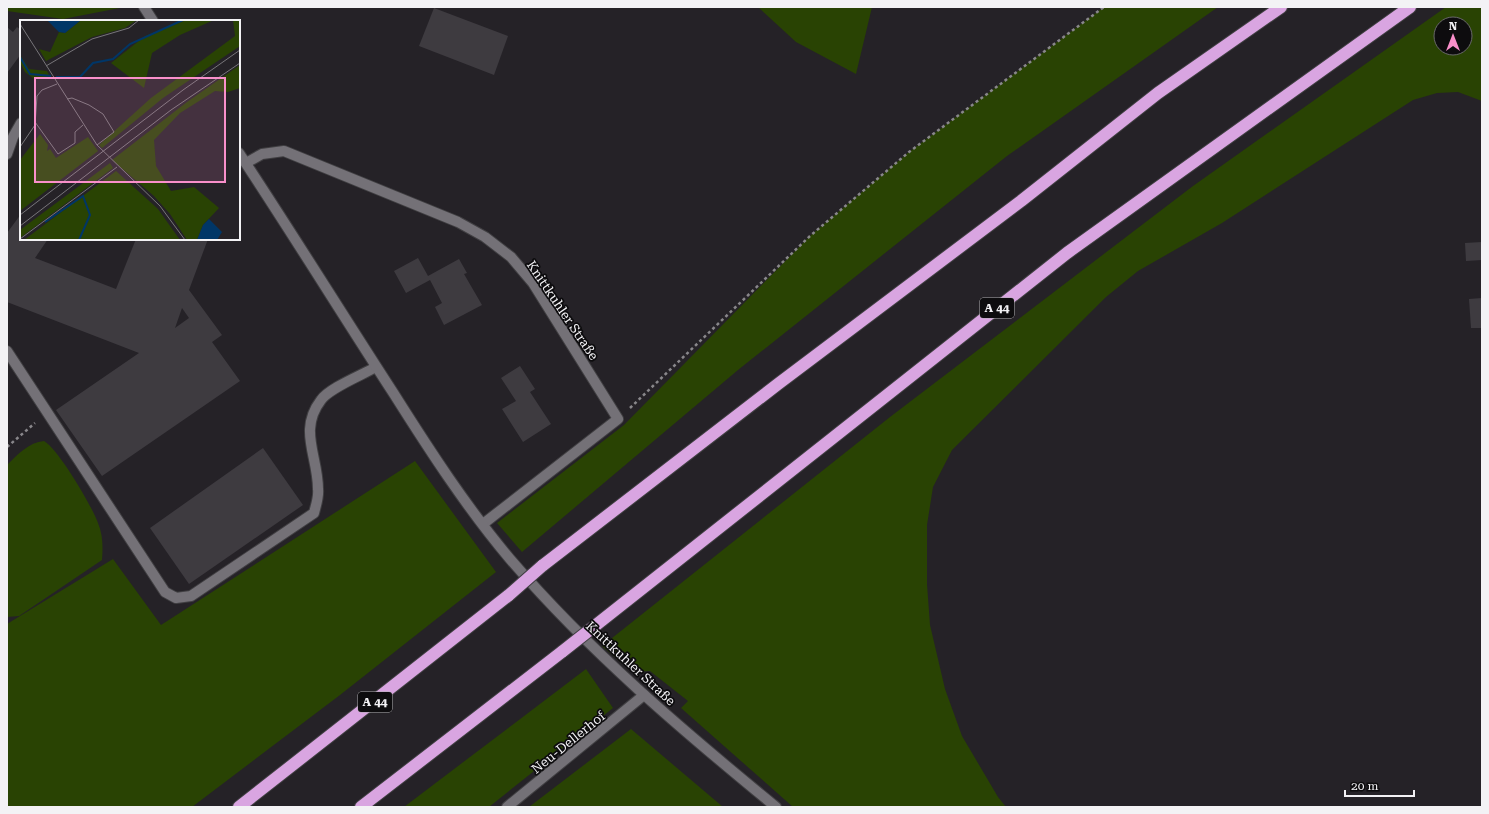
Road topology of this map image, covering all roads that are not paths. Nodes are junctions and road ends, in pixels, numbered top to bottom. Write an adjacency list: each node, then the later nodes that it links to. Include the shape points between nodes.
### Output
1 (144, 7): 4 (street)
2 (1281, 7): 13 (highway, A 44, bridge, via 1158,93 1021,201 791,374 542,566 509,596)
3 (1410, 7): 14 (highway, A 44, bridge, via 1067,253)
4 (152, 20)
5 (20, 125): 6 (street)
6 (7, 154)
7 (240, 154): 8 (street, Knittkuhler Straße)
8 (246, 163): 10 (street, Knittkuhler Straße); 11 (street, Knittkuhler Straße, via 262,154 284,151 424,207 485,237 511,257 533,283 618,419)
9 (7, 351): 10 (street, via 165,592 176,598 191,596 314,513 318,490 309,425 321,399)
10 (376, 367): 11 (street, Knittkuhler Straße)
11 (483, 524): 12 (street, Knittkuhler Straße, via 511,559 601,656)
12 (644, 695): 15 (street, Neu-Dellerhof); 16 (street, Knittkuhler Straße)
13 (239, 807)
14 (361, 807)
15 (507, 807)
16 (776, 807)

